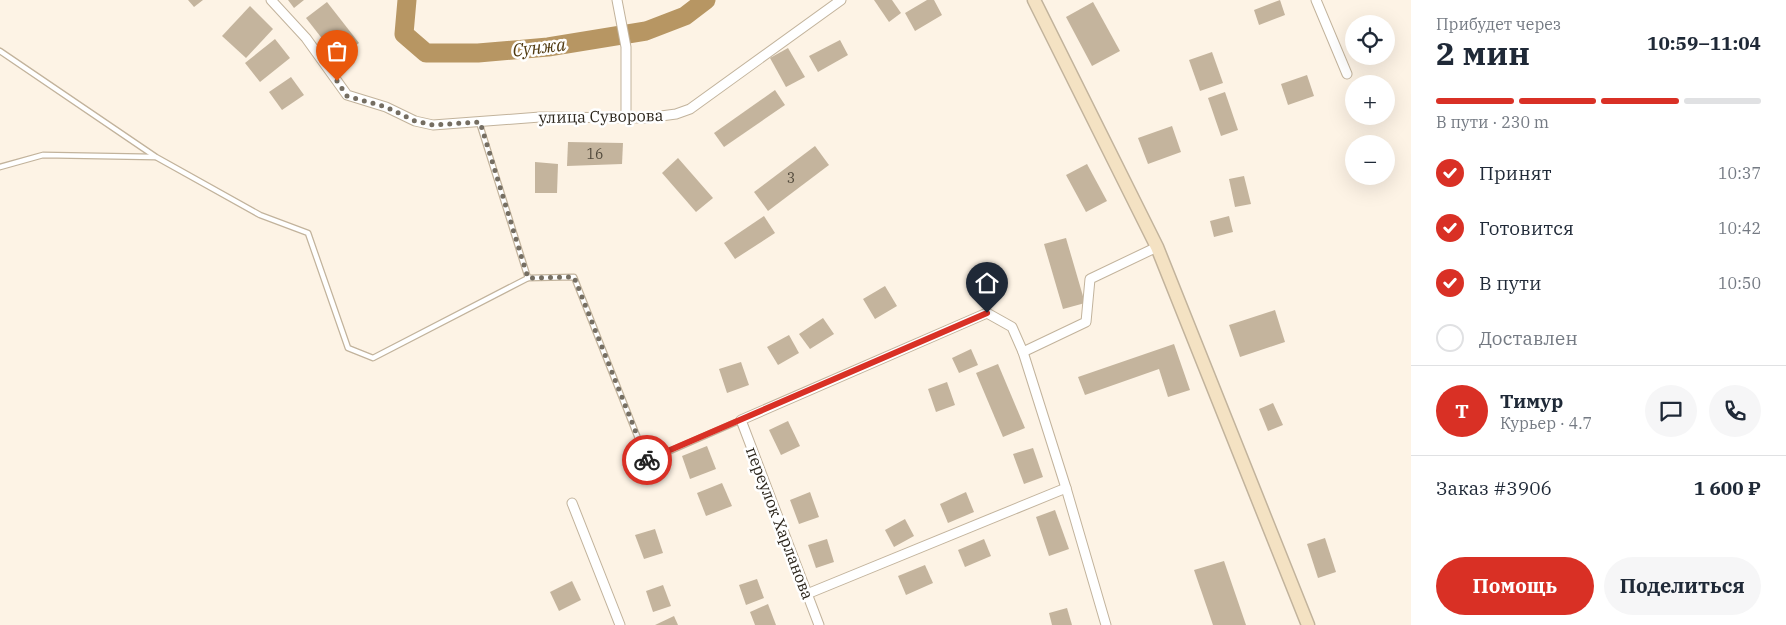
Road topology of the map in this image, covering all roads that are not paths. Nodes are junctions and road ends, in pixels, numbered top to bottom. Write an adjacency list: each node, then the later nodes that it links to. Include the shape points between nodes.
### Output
1 (271, 0): 9 (street, улица Суворова, via 306,38 347,96 433,125)
2 (617, 0): 8 (street, via 626,48)
3 (841, 0): 8 (street, улица Суворова, via 690,108 676,114)
4 (1034, 0): 12 (street)
5 (1316, 0): 7 (street)
6 (0, 51): 10 (lane)
7 (1347, 74)
8 (626, 117): 9 (street, улица Суворова, via 540,117)
9 (480, 122): 13 (lane)
10 (156, 157): 11 (lane, via 43,155); 13 (lane, via 260,215 308,232 348,348 373,358)
11 (0, 166)
12 (1157, 247): 14 (street, via 1090,279 1086,322); 22 (street)
13 (528, 278): 15 (lane, via 574,277 647,461)
14 (1023, 352): 15 (street, via 1012,327 987,313); 16 (street)
15 (741, 420): 18 (street, переулок Харланова)
16 (1066, 488): 18 (street); 21 (street)
17 (572, 503): 19 (street)
18 (807, 594): 20 (street, переулок Харланова)
19 (620, 625)
20 (819, 625)
21 (1106, 625)
22 (1308, 625)

